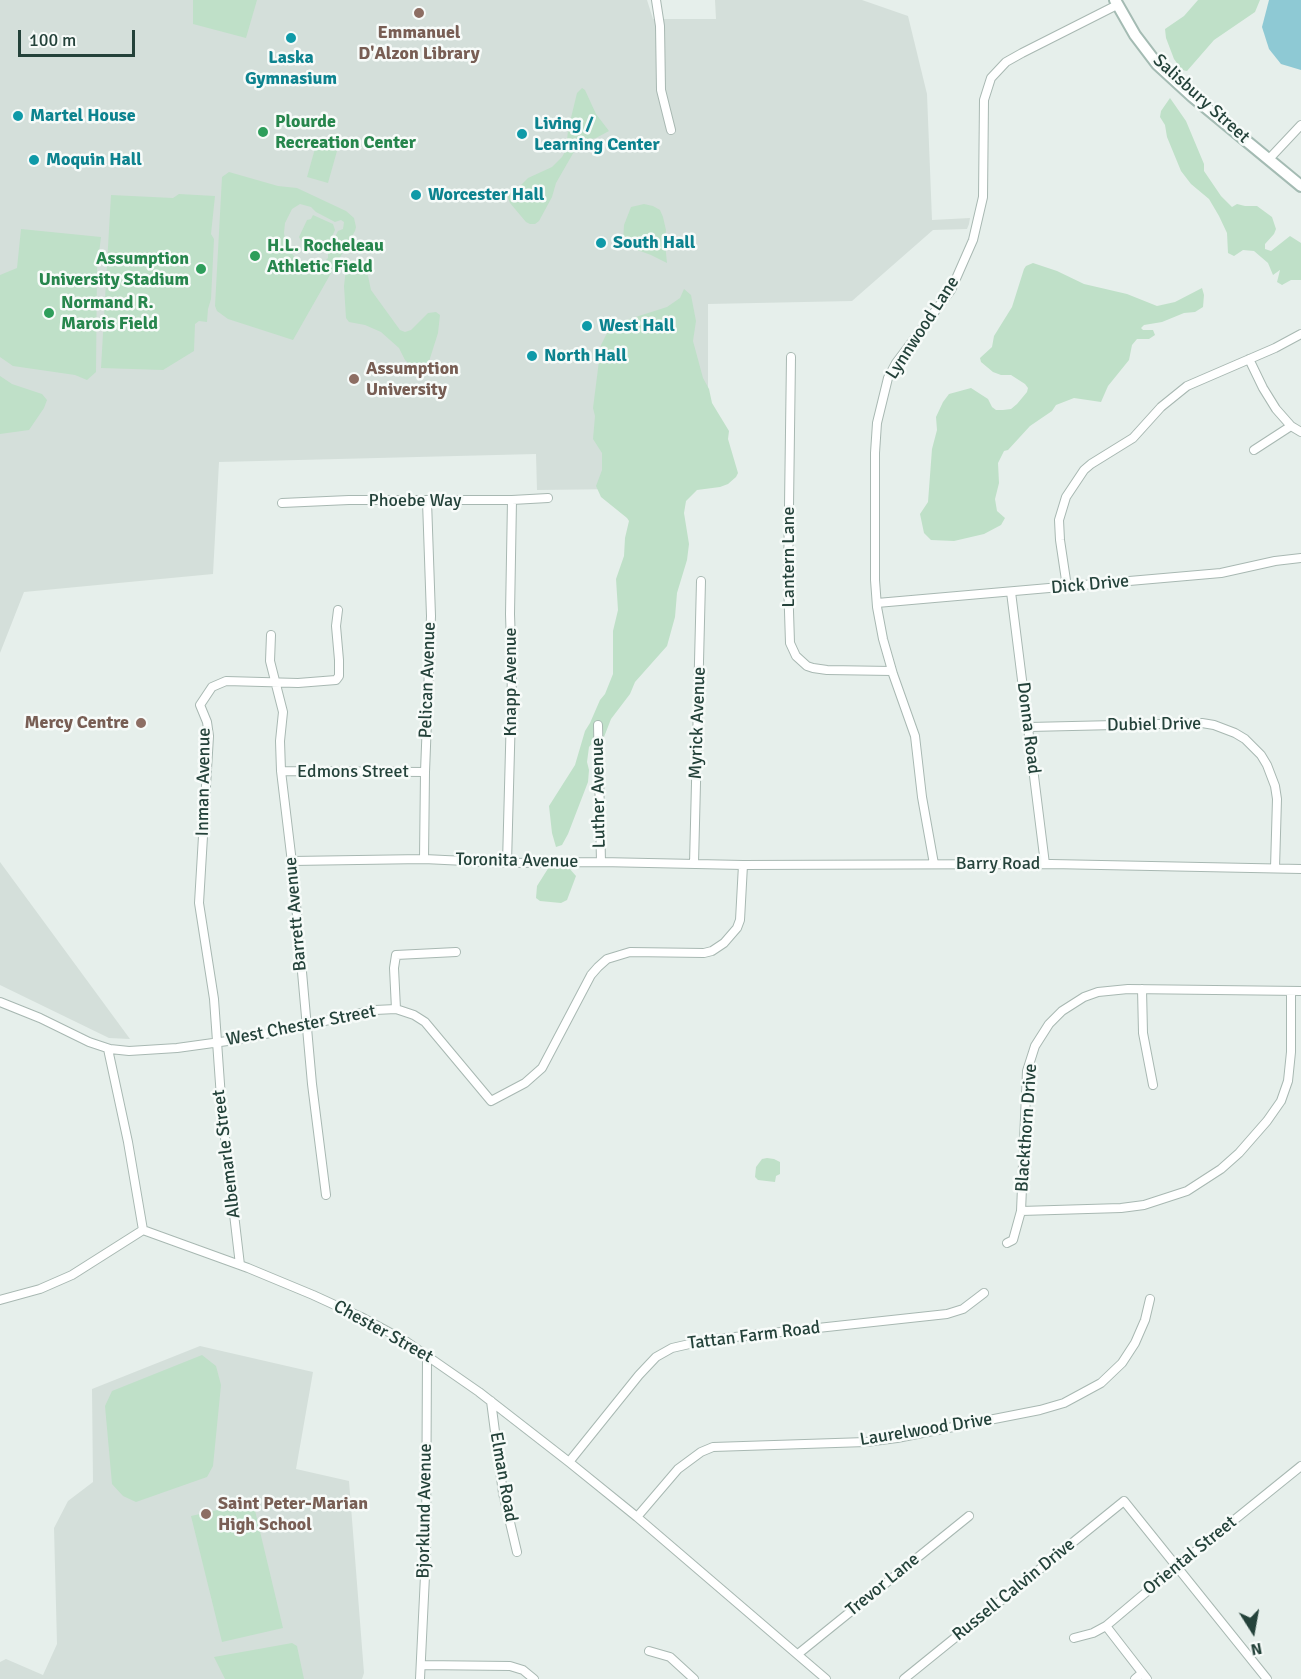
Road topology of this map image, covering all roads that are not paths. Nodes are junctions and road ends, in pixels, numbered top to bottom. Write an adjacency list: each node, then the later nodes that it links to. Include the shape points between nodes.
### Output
1 (656, 0): 4 (street, via 661,90)
2 (1116, 3): 5 (main road, Salisbury Street, via 1157,64); 21 (street, Lynnwood Lane, via 1006,62 991,78 984,100 982,197 973,240 951,290 888,378 877,423)
3 (1301, 125): 5 (street)
4 (671, 130)
5 (1269, 159): 6 (main road, Salisbury Street)
6 (1301, 186)
7 (1301, 334): 9 (street)
8 (791, 357): 24 (street, Lantern Lane, via 790,644 796,656 813,668)
9 (1249, 359): 10 (street, via 1267,396); 19 (street, via 1180,390 1133,438 1084,470 1066,497 1059,520)
10 (1291, 426): 11 (street); 12 (street)
11 (1301, 432)
12 (1254, 450)
13 (548, 498): 14 (street, Phoebe Way)
14 (512, 500): 15 (street, Phoebe Way); 33 (street, Knapp Avenue)
15 (427, 501): 16 (street, Phoebe Way); 29 (street, Pelican Avenue, via 431,604)
16 (282, 503)
17 (1301, 558): 19 (street, Dick Drive, via 1221,573)
18 (701, 581): 34 (street, Myrick Avenue)
19 (1067, 587): 20 (street, Dick Drive)
20 (1011, 592): 21 (street, Dick Drive); 27 (street, Donna Road)
21 (877, 603): 24 (street, Lynnwood Lane)
22 (338, 610): 25 (street, Inman Avenue, via 338,679)
23 (271, 635): 25 (street, Barrett Avenue, via 270,661)
24 (892, 671): 35 (street, Lynnwood Lane, via 915,736)
25 (276, 682): 28 (street, Barrett Avenue, via 283,712); 47 (street, Inman Avenue, via 221,682 209,689 200,705 209,736 199,903 214,999)
26 (598, 725): 32 (street, Luther Avenue)
27 (1029, 727): 36 (street, Donna Road); 38 (street, Dubiel Drive, via 1202,723 1235,733 1261,755 1275,786)
28 (281, 771): 29 (street, Edmons Street); 31 (street, Barrett Avenue)
29 (425, 772): 30 (street, Pelican Avenue)
30 (424, 860): 31 (street, Toronita Avenue); 33 (street, Toronita Avenue)
31 (292, 861): 46 (street, Barrett Avenue)
32 (601, 862): 33 (street, Toronita Avenue); 34 (street, Toronita Avenue)
33 (507, 863)
34 (694, 864): 37 (street, Toronita Avenue)
35 (934, 864): 36 (street, Barry Road); 37 (street, Barry Road)
36 (1045, 864): 38 (street, Barry Road)
37 (743, 865): 45 (street, West Chester Street, via 741,913 737,928 724,943 712,951 630,952 607,959 591,975 542,1068 525,1083 491,1101 425,1022)
38 (1275, 868): 39 (street, Barry Road)
39 (1301, 869)
40 (456, 952): 45 (street, via 396,956)
41 (1142, 989): 42 (street, Blackthorn Drive); 49 (street, via 1144,1043); 51 (street, Blackthorn Drive, via 1098,992 1079,1000 1056,1017 1035,1046 1028,1071)
42 (1292, 991): 43 (street, Blackthorn Drive); 51 (street, via 1291,1052 1281,1101 1221,1169 1187,1191 1144,1205)
43 (1301, 991)
44 (0, 1002): 48 (street)
45 (396, 1009): 46 (street, West Chester Street)
46 (306, 1026): 47 (street, West Chester Street); 50 (street, Barrett Avenue)
47 (216, 1043): 48 (street, West Chester Street, via 149,1050); 54 (street, Albemarle Street)
48 (108, 1049): 52 (street)
49 (1153, 1085)
50 (326, 1195)
51 (1021, 1211): 53 (street, Blackthorn Drive, via 1013,1240)
52 (143, 1230): 54 (street, Chester Street); 57 (street, via 72,1275)
53 (1007, 1243)
54 (240, 1265): 58 (street, Chester Street, via 361,1317)
55 (984, 1293): 60 (street, Tattan Farm Road, via 963,1309 948,1314 707,1340 672,1348 644,1370)
56 (1150, 1299): 63 (street, Laurelwood Drive, via 1145,1320 1122,1363 1101,1383 1064,1403 866,1442 713,1447 678,1469)
57 (0, 1300)
58 (427, 1356): 59 (street, Chester Street); 70 (street, Bjorklund Avenue, via 426,1555)
59 (491, 1401): 60 (street, Chester Street); 64 (street, Elman Road, via 503,1493)
60 (569, 1462): 63 (street, Chester Street)
61 (1301, 1466): 65 (street, Oriental Street)
62 (969, 1516): 69 (street, Trevor Lane)
63 (637, 1517): 69 (street, Chester Street)
64 (517, 1552)
65 (1176, 1566): 66 (street, Oriental Street); 76 (street, Russell Calvin Drive, via 1124,1502); 78 (street)
66 (1106, 1626): 67 (street, Oriental Street); 71 (street)
67 (1074, 1638)
68 (650, 1651): 74 (street, via 670,1657)
69 (798, 1654): 75 (street, Chester Street)
70 (420, 1665): 72 (street, Bjorklund Avenue); 73 (street, via 510,1666)
71 (1144, 1676): 77 (street)
72 (420, 1679)
73 (534, 1679)
74 (694, 1679)
75 (826, 1679)
76 (904, 1679)
77 (1135, 1679)
78 (1267, 1679)

